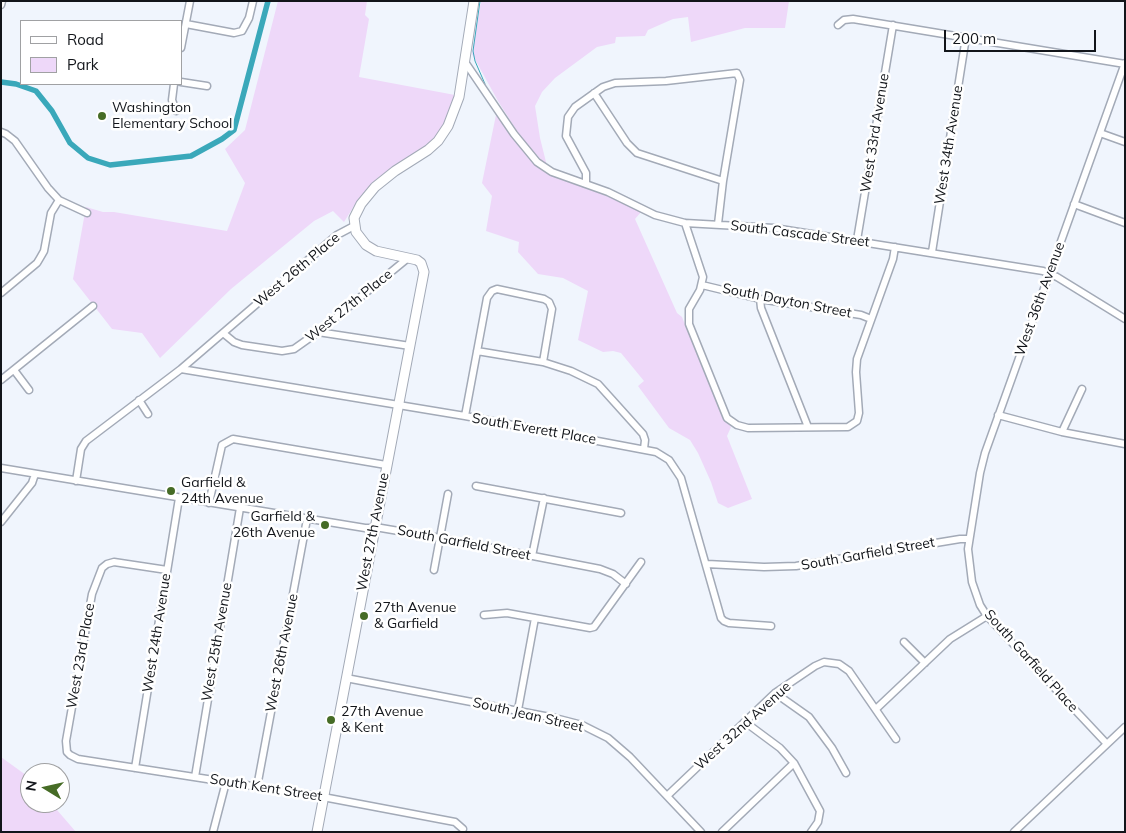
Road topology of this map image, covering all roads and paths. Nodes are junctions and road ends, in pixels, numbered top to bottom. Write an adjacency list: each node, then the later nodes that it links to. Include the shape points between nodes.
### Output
1 (2, 1): 5 (street)
2 (190, 1): 6 (street)
3 (253, 1): 6 (street, via 242,31 234,33)
4 (474, 1): 11 (main road)
5 (1, 5)
6 (186, 24): 10 (street)
7 (838, 25): 8 (street, via 849,19)
8 (893, 25): 9 (street); 30 (street, West 33rd Avenue)
9 (966, 37): 12 (street); 32 (street, West 34th Avenue)
10 (182, 43)
11 (465, 62): 22 (street, South Cascade Street, via 531,156 552,172); 29 (main road, West 26th Place, via 457,105 444,134 425,153 374,187 358,209)
12 (1125, 63): 19 (street, West 36th Avenue)
13 (182, 82): 15 (street)
14 (174, 85): 17 (street, via 172,100)
15 (207, 86)
16 (594, 93): 21 (street, via 637,153); 21 (street, via 615,83 739,75); 22 (street, via 571,111 565,130 586,173)
17 (176, 111)
18 (1, 132): 23 (street, via 14,141)
19 (1100, 133): 20 (street); 24 (street, West 36th Avenue)
20 (1125, 142)
21 (723, 181): 28 (street)
22 (586, 184): 26 (street, South Cascade Street, via 655,215)
23 (59, 200): 25 (street); 36 (street, via 51,213 44,251 37,263)
24 (1074, 204): 27 (street); 34 (street, West 36th Avenue)
25 (87, 213)
26 (685, 222): 28 (street, South Cascade Street); 35 (street, via 703,277)
27 (1125, 223)
28 (718, 224): 30 (street, South Cascade Street, via 762,226)
29 (354, 226): 33 (main road, via 359,237 371,249); 42 (street, West 26th Place, via 337,235)
30 (857, 240): 31 (street, South Cascade Street)
31 (895, 247): 32 (street, South Cascade Street); 40 (street)
32 (932, 252): 34 (street, South Cascade Street)
33 (408, 258): 41 (street, West 27th Place); 43 (main road, West 27th Avenue, via 421,263 423,269)
34 (1049, 273): 39 (street, South Cascade Street); 54 (street, West 36th Avenue)
35 (702, 285): 37 (street, South Dayton Street); 56 (street, via 689,308 689,324 722,410 732,423 742,427)
36 (1, 293)
37 (760, 299): 40 (street, South Dayton Street); 56 (street)
38 (93, 306): 47 (street)
39 (1125, 318)
40 (871, 319): 56 (street, via 857,359 857,421 848,427)
41 (318, 332): 42 (street, West 27th Place, via 300,346 282,351 234,342); 43 (street)
42 (223, 333): 46 (street, West 26th Place)
43 (410, 346): 52 (main road, West 27th Avenue)
44 (477, 351): 45 (street); 45 (street, via 487,298 497,290 516,293 550,302 552,309); 55 (street)
45 (543, 362): 59 (street, via 598,384 643,434)
46 (181, 368): 51 (street, West 26th Place); 52 (street, South Everett Place)
47 (14, 370): 48 (street); 50 (street)
48 (1, 380)
49 (1082, 389): 57 (street)
50 (28, 390)
51 (139, 400): 53 (street); 63 (street, West 26th Place, via 86,441 81,449)
52 (398, 405): 55 (street, South Everett Place); 60 (main road, West 27th Avenue)
53 (148, 414)
54 (998, 415): 57 (street); 75 (street, West 36th Avenue, via 982,462)
55 (465, 416): 59 (street, South Everett Place)
56 (808, 427)
57 (1062, 432): 58 (street)
58 (1125, 444)
59 (644, 449): 78 (street, South Everett Place, via 669,460 679,473)
60 (386, 465): 68 (street, via 233,439 225,442 220,450); 73 (main road, West 27th Avenue)
61 (1, 468): 62 (street, South Garfield Street)
62 (35, 474): 63 (street, South Garfield Street); 72 (street, via 32,483)
63 (76, 481): 66 (street, South Garfield Street)
64 (476, 486): 67 (street)
65 (448, 494): 74 (street)
66 (179, 498): 68 (street, South Garfield Street); 79 (street, West 24th Avenue)
67 (544, 498): 70 (street); 76 (street)
68 (209, 503): 69 (street, South Garfield Street)
69 (240, 508): 71 (street, South Garfield Street); 100 (street, West 25th Avenue)
70 (621, 512)
71 (307, 519): 73 (street, South Garfield Street); 102 (street, West 26th Avenue)
72 (1, 522)
73 (374, 528): 74 (street, South Garfield Street); 88 (main road, West 27th Avenue)
74 (440, 538): 76 (street, South Garfield Street); 80 (street)
75 (969, 539): 78 (street, South Garfield Street, via 796,566); 83 (street, South Garfield Place, via 972,582)
76 (532, 556): 81 (street, South Garfield Street, via 600,569)
77 (641, 562): 81 (street)
78 (707, 564): 85 (street, South Everett Place, via 718,613 724,621)
79 (167, 570): 96 (street, West 23rd Place, via 114,562 102,568 92,594 66,741); 98 (street, West 24th Avenue)
80 (434, 570)
81 (626, 584): 84 (street, via 594,627)
82 (484, 615): 84 (street, via 508,613)
83 (987, 616): 87 (street, via 950,639); 95 (street, South Garfield Place)
84 (535, 618): 91 (street)
85 (771, 626)
86 (904, 642): 87 (street)
87 (925, 663): 90 (street)
88 (346, 678): 91 (street, South Jean Street); 104 (main road, West 27th Avenue)
89 (775, 693): 90 (street, West 32nd Avenue, via 814,666 833,663 844,667); 92 (street, West 32nd Avenue); 99 (street, via 809,717)
90 (876, 709): 94 (street)
91 (518, 710): 103 (street, South Jean Street, via 572,722 600,733 630,756)
92 (745, 722): 97 (street, via 780,748); 103 (street, West 32nd Avenue)
93 (1125, 727): 95 (street)
94 (896, 739)
95 (1107, 744): 111 (street)
96 (68, 752): 98 (street, South Kent Street, via 72,758)
97 (794, 763): 109 (street); 110 (street, via 820,815)
98 (135, 768): 100 (street, South Kent Street)
99 (846, 773)
100 (195, 777): 101 (street, South Kent Street)
101 (226, 782): 102 (street, South Kent Street); 106 (street)
102 (257, 786): 104 (street, South Kent Street)
103 (667, 796): 108 (street, South Jean Street)
104 (323, 797): 105 (street, South Kent Street, via 455,822); 107 (main road, West 27th Avenue)
105 (463, 830)
106 (213, 832)
107 (317, 832)
108 (701, 832)
109 (722, 832)
110 (811, 832)
111 (1014, 832)

